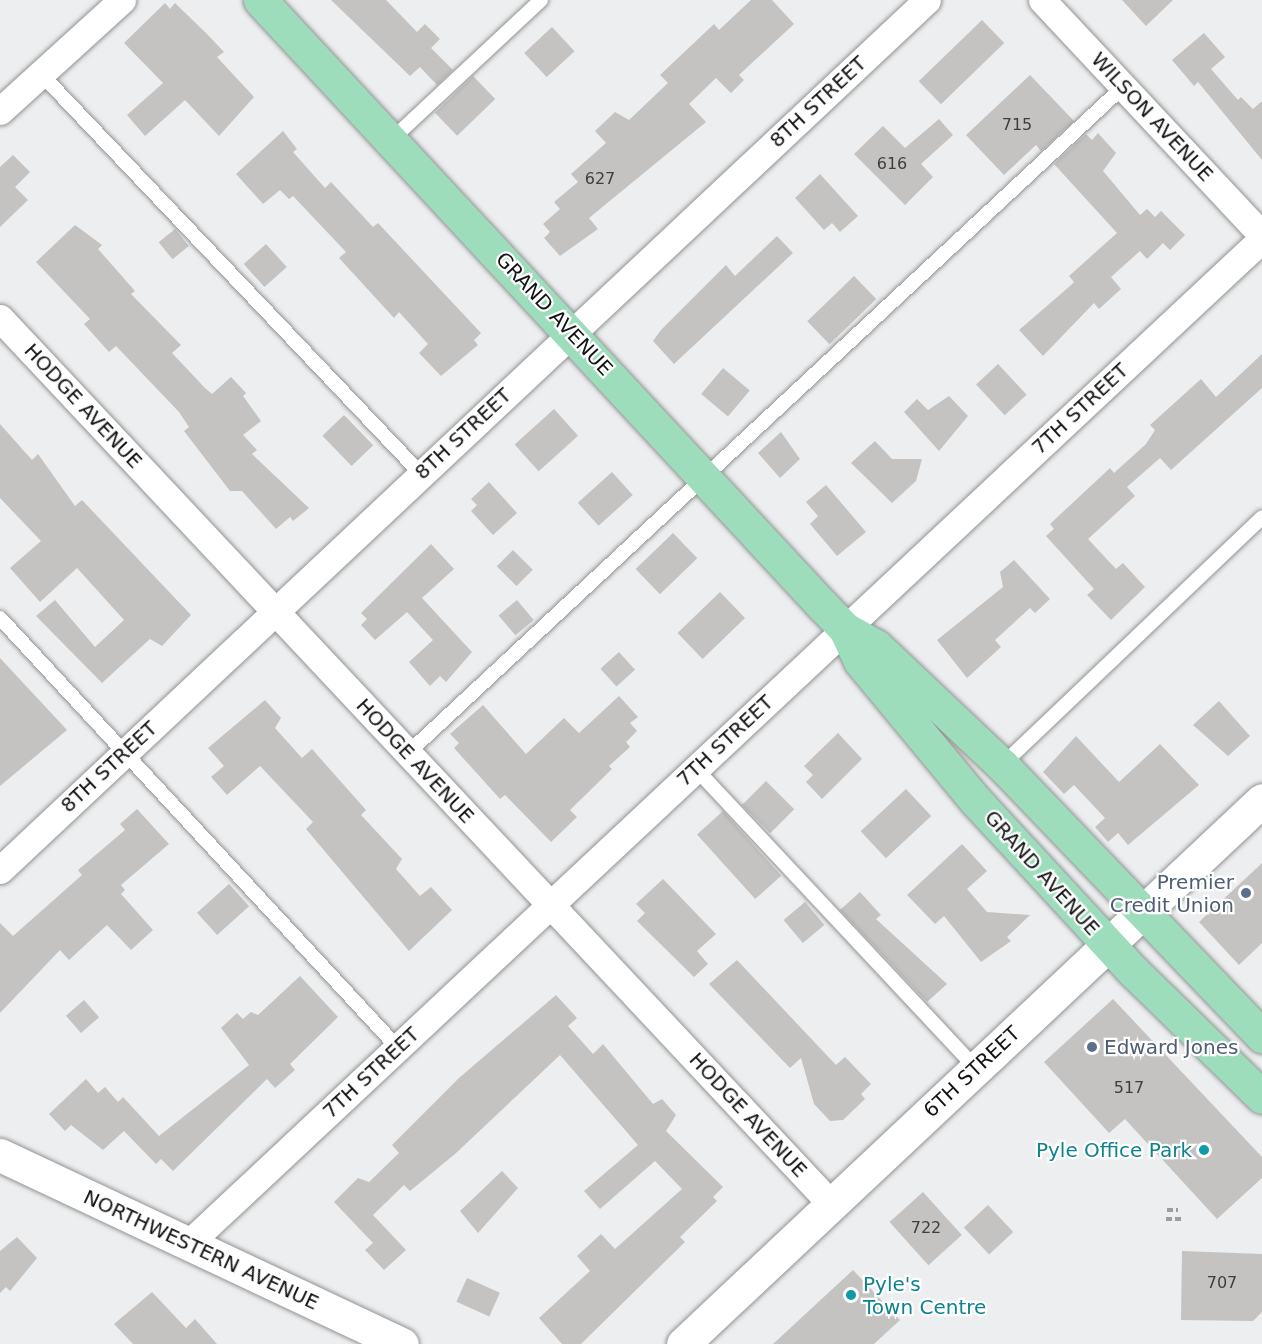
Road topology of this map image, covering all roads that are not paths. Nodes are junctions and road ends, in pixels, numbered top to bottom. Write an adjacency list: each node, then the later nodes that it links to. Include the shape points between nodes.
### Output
1 (122, 0): 6 (street)
2 (260, 0): 9 (main road, GRAND AVENUE)
3 (541, 0): 9 (lane)
4 (927, 0): 12 (street, 8TH STREET)
5 (1042, 0): 7 (street, WILSON AVENUE)
6 (42, 75): 8 (street); 13 (lane)
7 (1123, 87): 10 (street, WILSON AVENUE); 14 (lane)
8 (0, 111)
9 (391, 140): 12 (main road, GRAND AVENUE)
10 (1262, 237): 18 (street, 7TH STREET)
11 (0, 318): 16 (street, HODGE AVENUE)
12 (572, 332): 13 (street, 8TH STREET); 14 (main road, GRAND AVENUE)
13 (421, 474): 16 (street, 8TH STREET)
14 (705, 479): 18 (main road, GRAND AVENUE); 20 (lane)
15 (1262, 518): 21 (lane)
16 (275, 611): 19 (street, 8TH STREET); 20 (street, HODGE AVENUE)
17 (0, 618): 19 (lane)
18 (845, 629): 21 (main road, GRAND AVENUE, via 876,646); 22 (street, 7TH STREET); 27 (main road, GRAND AVENUE, via 860,661 900,710)
19 (124, 752): 24 (street, 8TH STREET); 29 (lane)
20 (408, 753): 25 (street, HODGE AVENUE)
21 (1002, 765): 26 (main road, GRAND AVENUE)
22 (696, 769): 25 (street, 7TH STREET); 30 (lane)
23 (1260, 807): 26 (main road, 6TH STREET)
24 (0, 870)
25 (550, 905): 29 (street, 7TH STREET); 33 (street, HODGE AVENUE)
26 (1142, 913): 27 (main road, 6TH STREET); 28 (main road, GRAND AVENUE)
27 (1107, 945): 30 (main road, 6TH STREET); 31 (main road, GRAND AVENUE)
28 (1262, 1036)
29 (398, 1048): 34 (street, 7TH STREET)
30 (976, 1068): 33 (main road, 6TH STREET)
31 (1262, 1097)
32 (0, 1155): 34 (main road, NORTHWESTERN AVENUE)
33 (831, 1204): 36 (main road, 6TH STREET)
34 (189, 1243): 35 (main road, NORTHWESTERN AVENUE)
35 (402, 1344)
36 (683, 1344)

